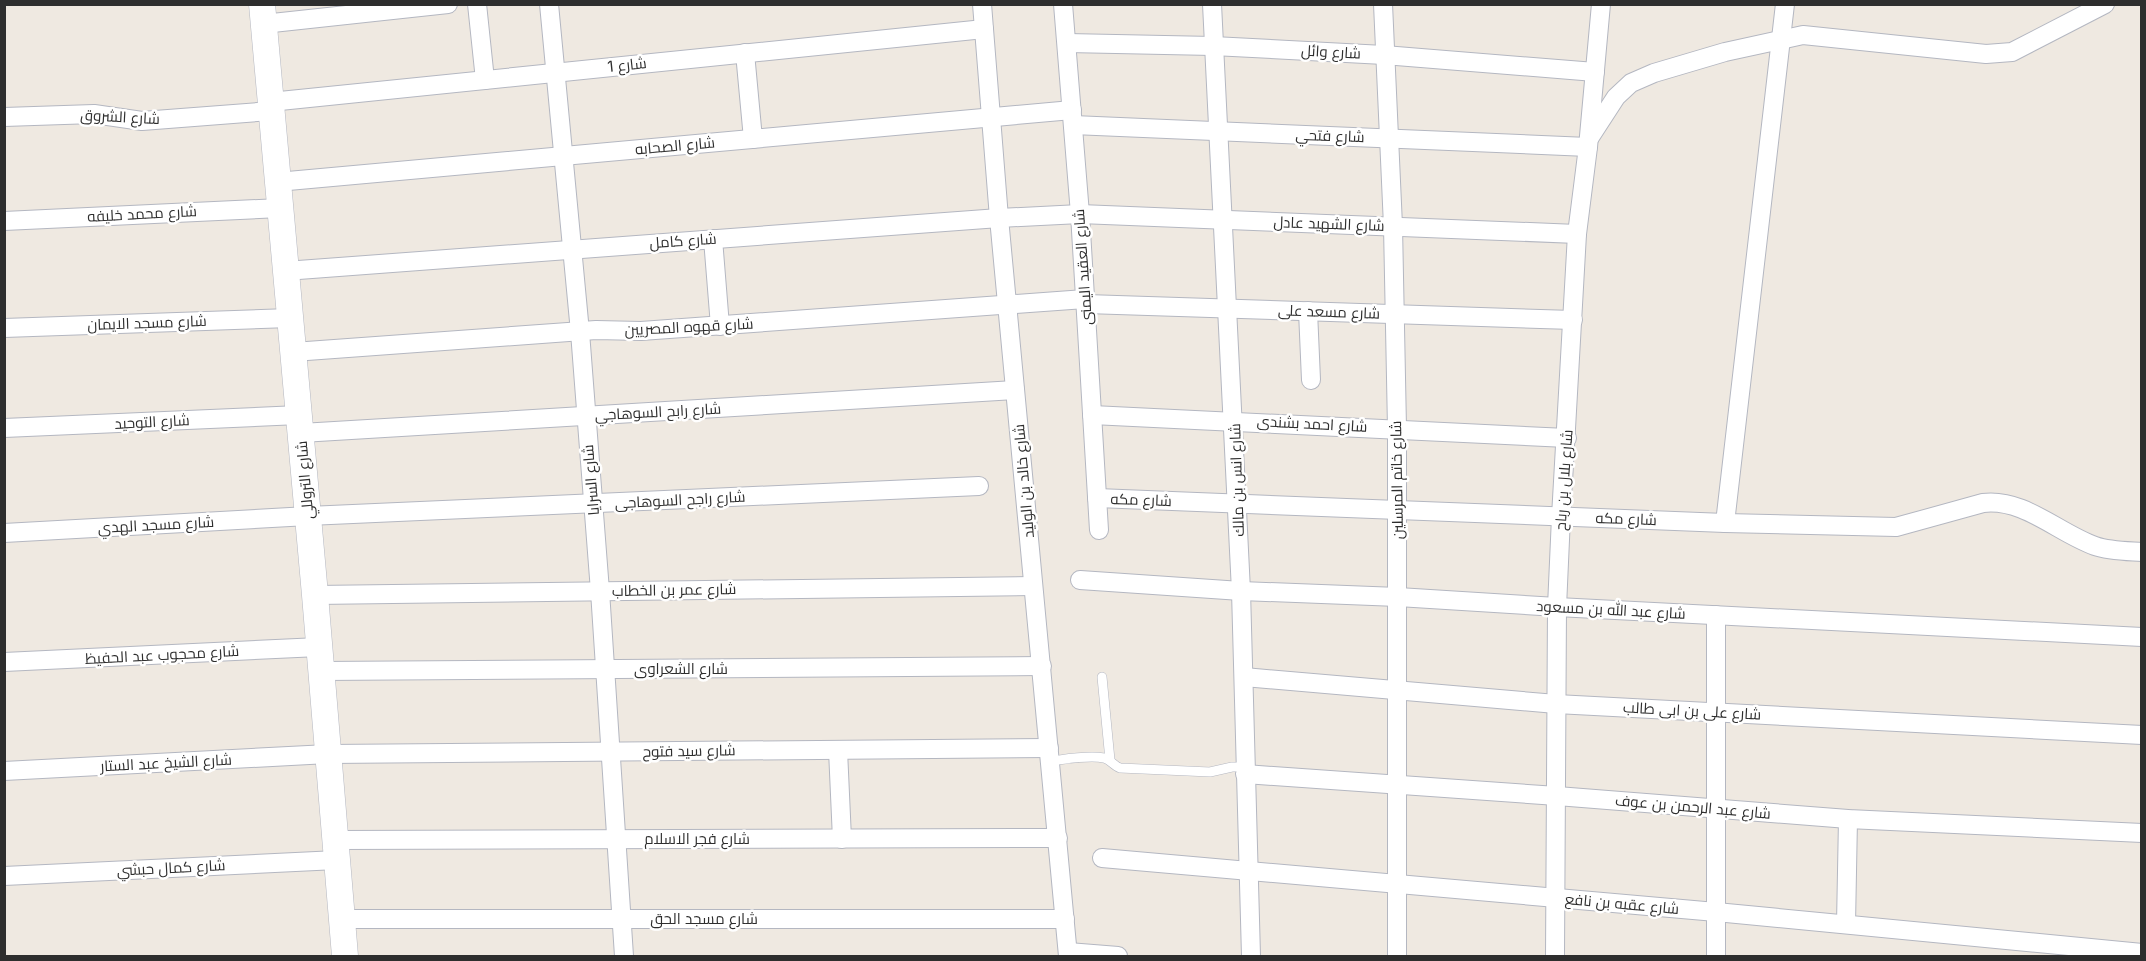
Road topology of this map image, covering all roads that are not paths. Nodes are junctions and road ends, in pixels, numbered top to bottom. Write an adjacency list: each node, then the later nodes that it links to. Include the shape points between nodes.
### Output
1 (448, 4): 11 (street)
2 (477, 4): 20 (street)
3 (549, 4): 18 (street, شارع السرايا)
4 (982, 4): 12 (street, شارع خالد بن الوليد)
5 (1064, 4): 14 (street, شارع العقيد اليمنى)
6 (1212, 4): 15 (street, شارع انس بن مالك)
7 (1383, 4): 17 (street, شارع خاتم المرسلين)
8 (1601, 4): 19 (street, شارع بلال بن رباح)
9 (1785, 4): 13 (street)
10 (2105, 4): 13 (street, via 2012,52 1986,54 1803,35)
11 (262, 14): 21 (street, شارع التروللي)
12 (984, 29): 16 (street, شارع 1); 23 (street, شارع خالد بن الوليد)
13 (1780, 41): 28 (street, via 1725,52 1654,73 1631,84 1616,97); 68 (street)
14 (1066, 43): 15 (street, شارع وائل); 24 (street, شارع العقيد اليمنى)
15 (1213, 46): 17 (street, شارع وائل); 25 (street, شارع انس بن مالك)
16 (745, 53): 18 (street, شارع 1); 26 (street)
17 (1384, 55): 19 (street, شارع وائل); 27 (street, شارع خاتم المرسلين)
18 (555, 72): 20 (street, شارع 1); 29 (street, شارع السرايا)
19 (1595, 72): 28 (street, شارع بلال بن رباح)
20 (485, 80): 21 (street, شارع 1)
21 (270, 106): 22 (street, شارع الشروق, via 142,121 94,114); 30 (street, شارع التروللي)
22 (4, 117)
23 (991, 118): 24 (street, شارع الصحابه); 26 (street, شارع الصحابه); 33 (street, شارع خالد بن الوليد)
24 (1073, 118): 25 (street, شارع فتحي); 32 (street, شارع العقيد اليمنى)
25 (1217, 132): 27 (street, شارع فتحي); 34 (street, شارع انس بن مالك)
26 (753, 139): 29 (street, شارع الصحابه)
27 (1389, 139): 28 (street, شارع فتحي); 36 (street, شارع خاتم المرسلين)
28 (1588, 143): 37 (street, شارع بلال بن رباح)
29 (563, 157): 30 (street, شارع الصحابه); 39 (street, شارع السرايا)
30 (277, 182): 31 (street, شارع التروللي)
31 (280, 208): 35 (street, شارع محمد خليفه); 40 (street, شارع التروللي)
32 (1080, 214): 33 (street, شارع كامل); 34 (street, شارع الشهيد عادل); 41 (street, شارع العقيد اليمنى)
33 (999, 218): 38 (street, شارع كامل); 42 (street, شارع خالد بن الوليد)
34 (1222, 220): 36 (street, شارع الشهيد عادل); 43 (street, شارع انس بن مالك)
35 (4, 221)
36 (1393, 226): 37 (street, شارع الشهيد عادل); 45 (street, شارع خاتم المرسلين)
37 (1577, 234): 47 (street, شارع بلال بن رباح)
38 (712, 239): 39 (street, شارع كامل); 48 (street)
39 (572, 250): 40 (street, شارع كامل); 50 (street, شارع السرايا)
40 (285, 271): 46 (street, شارع التروللي)
41 (1086, 301): 42 (street, شارع قهوه المصريين); 43 (street, شارع مسعد على); 54 (street, شارع العقيد اليمنى)
42 (1007, 305): 48 (street, شارع قهوه المصريين); 53 (street, شارع خالد بن الوليد)
43 (1227, 308): 44 (street, شارع مسعد على); 56 (street, شارع انس بن مالك)
44 (1308, 311): 45 (street, شارع مسعد على); 52 (street)
45 (1395, 314): 47 (street, شارع مسعد على); 59 (street, شارع خاتم المرسلين)
46 (290, 318): 49 (street, شارع مسجد الايمان); 51 (street, شارع التروللي)
47 (1573, 320): 60 (street, شارع بلال بن رباح)
48 (720, 326): 50 (street, شارع قهوه المصريين)
49 (4, 328)
50 (580, 332): 51 (street, شارع قهوه المصريين); 55 (street, شارع السرايا)
51 (293, 352): 57 (street, شارع التروللي)
52 (1311, 380)
53 (1015, 390): 55 (street, شارع رابح السوهاجي); 73 (street, شارع خالد بن الوليد)
54 (1092, 415): 56 (street, شارع احمد بشندى); 62 (street, شارع العقيد اليمنى)
55 (586, 416): 57 (street, شارع رابح السوهاجي); 63 (street, شارع السرايا)
56 (1234, 421): 59 (street, شارع احمد بشندى); 64 (street, شارع انس بن مالك)
57 (300, 424): 58 (street, شارع التوحيد); 66 (street, شارع التروللي)
58 (4, 428)
59 (1397, 428): 60 (street, شارع احمد بشندى); 65 (street, شارع خاتم المرسلين)
60 (1567, 438): 67 (street, شارع بلال بن رباح)
61 (979, 486): 63 (street, شارع راجح السوهاجى)
62 (1097, 498): 64 (street, شارع مكه); 69 (street, شارع العقيد اليمنى)
63 (594, 503): 66 (street, شارع راجح السوهاجى); 74 (street, شارع السرايا)
64 (1238, 504): 65 (street, شارع مكه); 75 (street, شارع انس بن مالك)
65 (1398, 510): 67 (street, شارع مكه); 77 (street, شارع خاتم المرسلين)
66 (308, 516): 70 (street, شارع مسجد الهدي); 76 (street, شارع التروللي)
67 (1561, 517): 68 (street, شارع مكه); 78 (street, شارع بلال بن رباح)
68 (1725, 523): 71 (street, شارع مكه, via 1896,527 1996,501 2095,547)
69 (1099, 530)
70 (4, 533)
71 (2142, 552)
72 (1080, 580): 75 (street, شارع عبد الله بن مسعود)
73 (1034, 586): 74 (street, شارع عمر بن الخطاب); 83 (street, شارع خالد بن الوليد)
74 (600, 591): 76 (street, شارع عمر بن الخطاب); 84 (street, شارع السرايا)
75 (1241, 591): 77 (street, شارع عبد الله بن مسعود); 85 (street, شارع انس بن مالك)
76 (315, 595): 81 (street, شارع التروللي)
77 (1398, 597): 78 (street, شارع عبد الله بن مسعود); 87 (street, شارع خاتم المرسلين)
78 (1557, 607): 79 (street, شارع عبد الله بن مسعود); 88 (street, شارع بلال بن رباح)
79 (1716, 615): 80 (street, شارع عبد الله بن مسعود); 89 (street)
80 (2142, 637)
81 (320, 659): 82 (street, شارع محجوب عبد الحفيظ); 84 (street, شارع الشعراوى); 93 (street, شارع التروللي)
82 (4, 662)
83 (1042, 666): 84 (street, شارع الشعراوى); 94 (street, شارع خالد بن الوليد)
84 (606, 670): 92 (street, شارع السرايا)
85 (1244, 676): 87 (street, شارع على بن ابى طالب); 96 (street, شارع انس بن مالك)
86 (1102, 677): 95 (lane)
87 (1397, 691): 88 (street, شارع على بن ابى طالب); 98 (street, شارع خاتم المرسلين)
88 (1556, 704): 89 (street, شارع على بن ابى طالب); 99 (street, شارع بلال بن رباح)
89 (1716, 712): 90 (street, شارع على بن ابى طالب); 100 (street)
90 (2142, 735)
91 (838, 750): 92 (street, شارع سيد فتوح); 94 (street, شارع سيد فتوح); 105 (street)
92 (611, 752): 93 (street, شارع سيد فتوح); 104 (street, شارع السرايا)
93 (328, 754): 97 (street, شارع الشيخ عبد الستار); 106 (street, شارع التروللي)
94 (1050, 754): 95 (lane); 103 (street, شارع خالد بن الوليد)
95 (1110, 760): 96 (lane, via 1120,768)
96 (1245, 770): 98 (street, شارع عبد الرحمن بن عوف); 108 (street, شارع انس بن مالك)
97 (4, 771)
98 (1397, 784): 99 (street, شارع عبد الرحمن بن عوف); 110 (street, شارع خاتم المرسلين)
99 (1557, 796): 100 (street, شارع عبد الرحمن بن عوف); 111 (street, شارع بلال بن رباح)
100 (1716, 810): 101 (street, شارع عبد الرحمن بن عوف); 112 (street)
101 (1848, 819): 102 (street, شارع عبد الرحمن بن عوف); 116 (street)
102 (2142, 833)
103 (1058, 838): 105 (street, شارع فجر الاسلام); 114 (street, شارع خالد بن الوليد)
104 (617, 839): 105 (street, شارع فجر الاسلام); 106 (street, شارع فجر الاسلام); 113 (street, شارع السرايا)
105 (842, 839)
106 (336, 850): 109 (street, شارع كمال حبشي); 115 (street, شارع التروللي)
107 (1102, 858): 108 (street, شارع عقبه بن نافع)
108 (1248, 871): 110 (street, شارع عقبه بن نافع); 122 (street, شارع انس بن مالك)
109 (4, 876)
110 (1398, 885): 111 (street, شارع عقبه بن نافع); 123 (street, شارع خاتم المرسلين)
111 (1556, 898): 112 (street, شارع عقبه بن نافع); 124 (street, شارع بلال بن رباح)
112 (1716, 912): 116 (street, شارع عقبه بن نافع); 125 (street)
113 (622, 919): 114 (street, شارع مسجد الحق); 115 (street, شارع مسجد الحق); 120 (street, شارع السرايا)
114 (1065, 919): 118 (street, شارع خالد بن الوليد)
115 (342, 920): 119 (street, شارع التروللي)
116 (1846, 924): 117 (street, شارع عقبه بن نافع)
117 (2142, 953)
118 (1068, 954): 121 (street)
119 (345, 957)
120 (624, 957)
121 (1118, 957)
122 (1251, 957)
123 (1396, 957)
124 (1555, 957)
125 (1716, 957)

